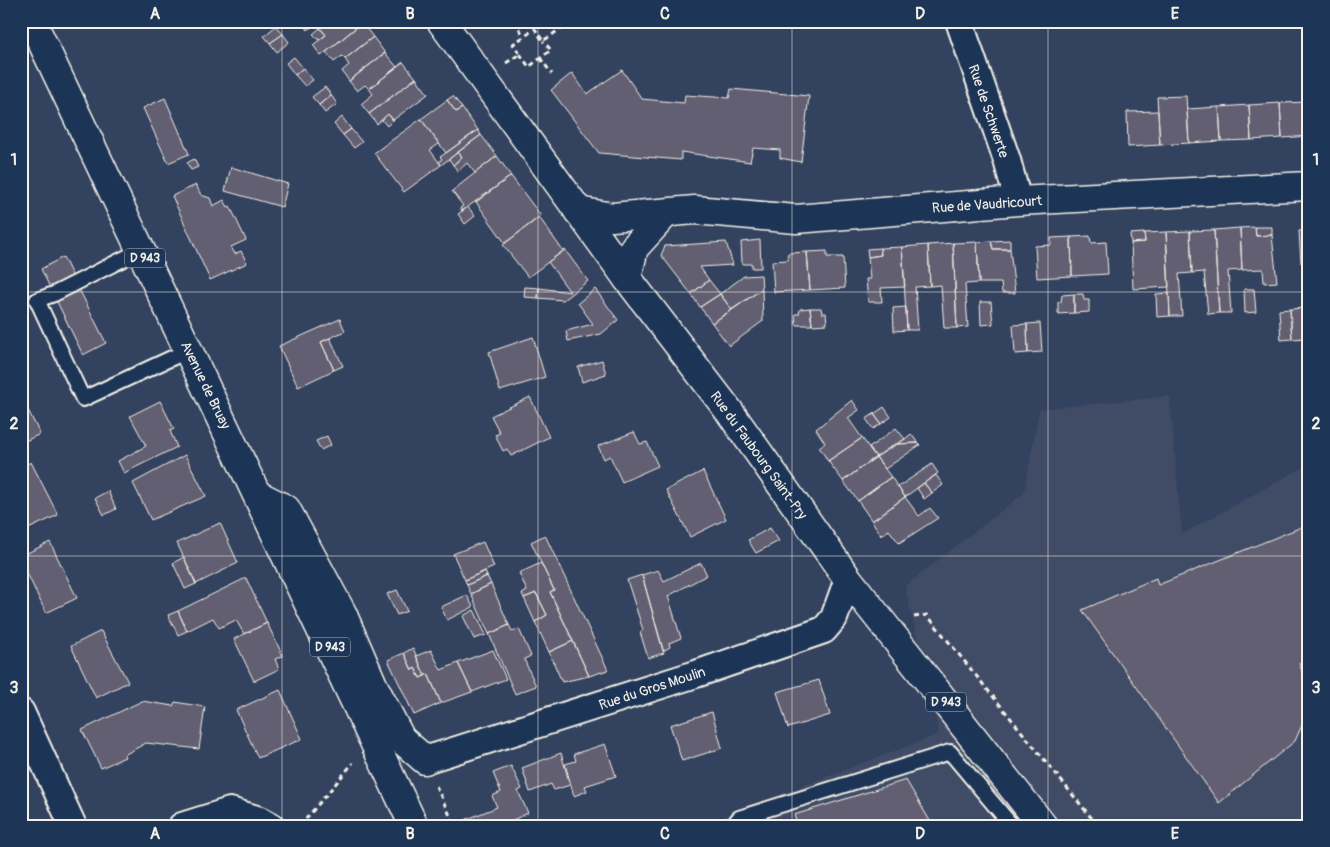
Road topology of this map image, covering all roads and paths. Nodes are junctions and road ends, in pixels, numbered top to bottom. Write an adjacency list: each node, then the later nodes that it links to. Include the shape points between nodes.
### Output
1 (32, 21): 17 (main road, Avenue de Bruay / D 943)
2 (428, 21): 12 (street, Rue du Faubourg Saint-Pry)
3 (441, 21): 12 (main road, Rue du Faubourg Saint-Pry)
4 (514, 21): 7 (path)
5 (572, 21): 8 (path)
6 (958, 21): 14 (street, Rue de Schwerte, via 1007,160)
7 (524, 36): 8 (path, via 536,29); 9 (path, via 513,44)
8 (543, 41): 10 (path, via 551,50)
9 (520, 54): 10 (path, via 529,67); 12 (path)
10 (540, 58): 11 (path)
11 (552, 74)
12 (483, 79): 15 (main road, Rue du Faubourg Saint-Pry)
13 (1309, 186): 14 (main road, Rue de Vaudricourt)
14 (1018, 201): 16 (main road, Rue de Vaudricourt, via 796,219 695,210)
15 (578, 211): 16 (main road, Rue de Vaudricourt, via 612,217); 18 (main road, Rue du Faubourg Saint-Pry)
16 (666, 213): 18 (main road, via 634,248)
17 (141, 250): 19 (main road, Avenue de Bruay / D 943); 19 (lane, via 36,300 74,381 83,399)
18 (627, 278): 21 (main road, Rue du Faubourg Saint-Pry, via 729,411)
19 (189, 350): 20 (main road, Avenue de Bruay / D 943)
20 (258, 495): 24 (main road, via 286,509 342,613 401,739); 30 (main road, Avenue de Bruay / D 943)
21 (848, 579): 22 (main road, Rue du Faubourg Saint-Pry / D 943); 24 (street, Rue du Gros Moulin, via 834,618 824,630)
22 (880, 620): 34 (main road, Rue du Faubourg Saint-Pry / D 943); 35 (path, via 926,615)
23 (21, 712): 26 (street)
24 (425, 760): 31 (path)
25 (353, 763): 29 (path)
26 (73, 826)
27 (182, 826): 28 (street, via 230,811)
28 (271, 826)
29 (300, 826)
30 (414, 826)
31 (455, 826)
32 (733, 826): 33 (lane, via 739,818 950,752)
33 (1012, 826)
34 (1043, 826)
35 (1098, 826)

